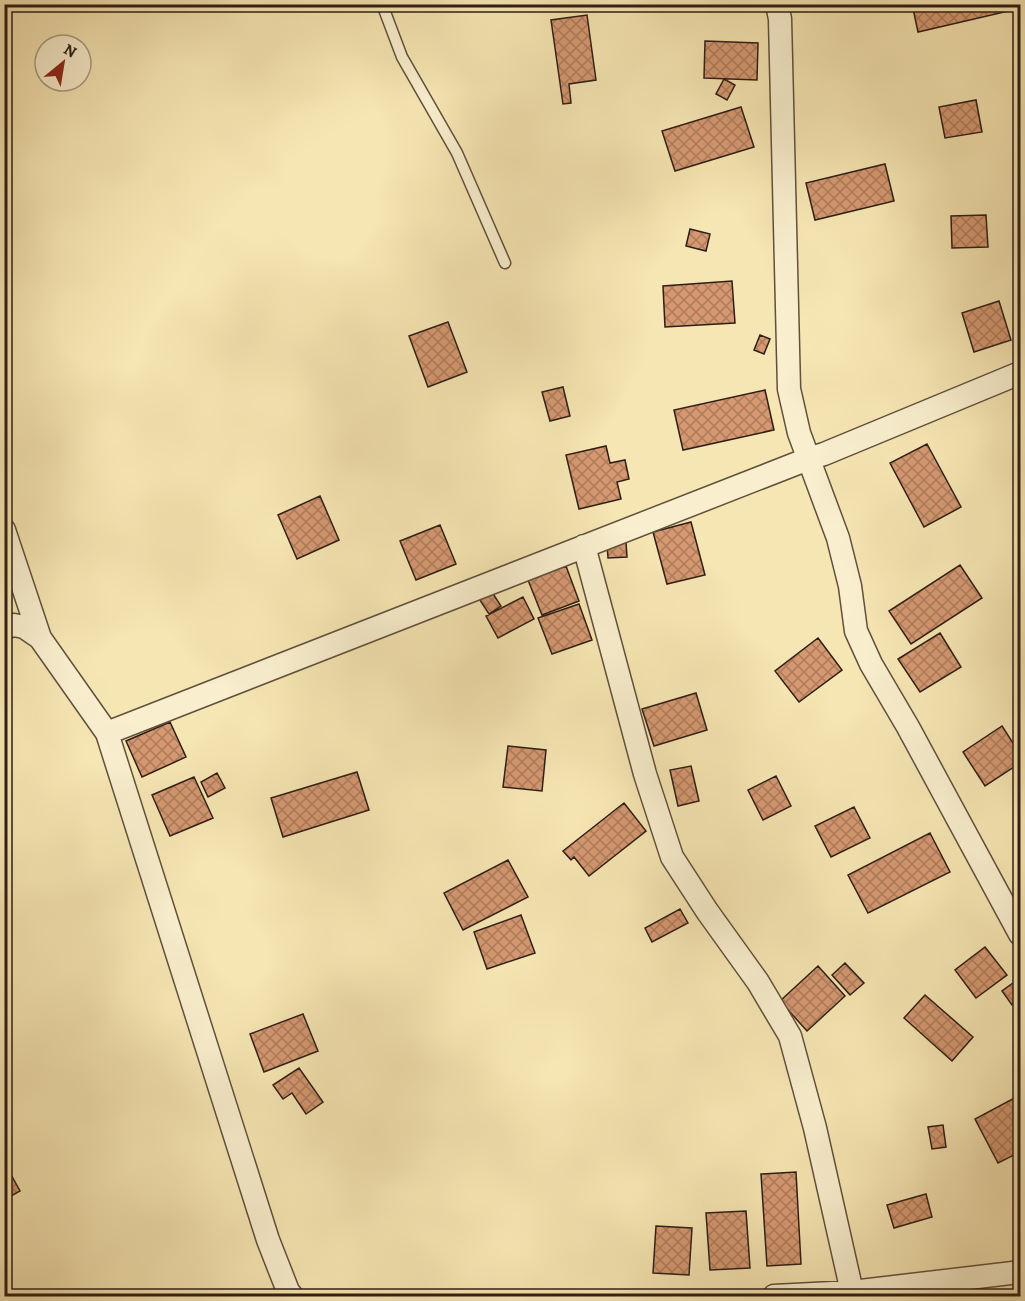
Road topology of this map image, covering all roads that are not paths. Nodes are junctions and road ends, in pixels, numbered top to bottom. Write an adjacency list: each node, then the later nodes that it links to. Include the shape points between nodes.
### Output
1 (382, 4): 3 (lane, via 402,57 458,153)
2 (777, 4): 5 (street, via 789,389)
3 (505, 262)
4 (1020, 373): 5 (street)
5 (808, 459): 7 (street); 11 (street, via 838,538 856,631)
6 (4, 530): 9 (street)
7 (584, 546): 10 (street); 13 (street, via 645,774 672,857 758,982 790,1036)
8 (4, 628): 9 (street, via 24,627)
9 (40, 638): 10 (street)
10 (107, 733): 14 (street, via 268,1240)
11 (1020, 934)
12 (1020, 1272): 13 (street)
13 (852, 1292): 15 (street)
14 (292, 1296)
15 (774, 1296)

